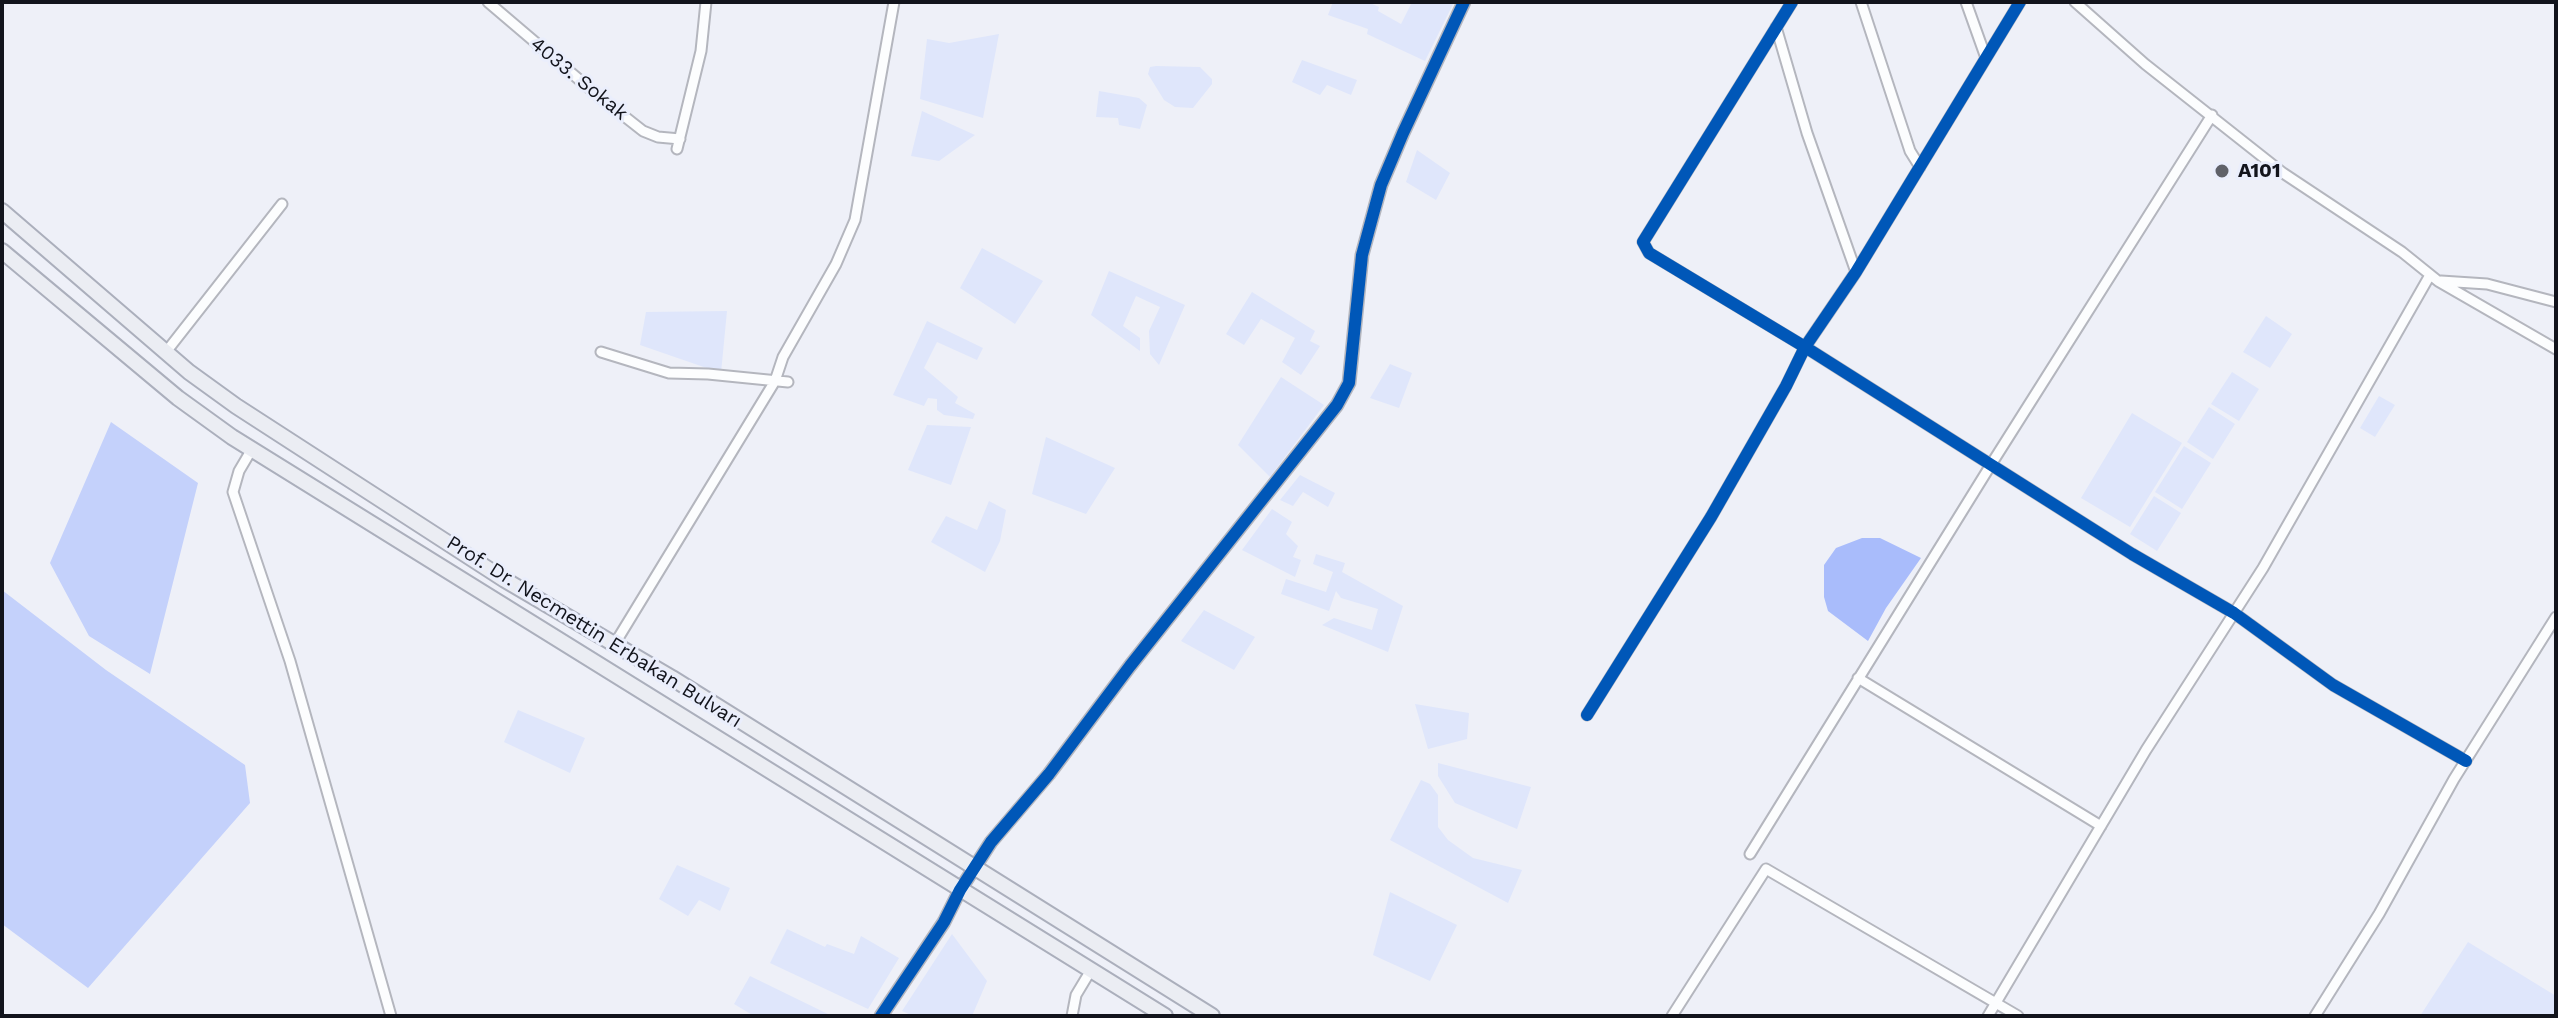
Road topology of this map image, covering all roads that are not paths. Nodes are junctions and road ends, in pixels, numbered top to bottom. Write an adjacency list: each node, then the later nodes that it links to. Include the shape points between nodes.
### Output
1 (488, 2): 2 (street, 4033. Sokak, via 643,131 679,144 701,51)
2 (706, 2)
3 (894, 2): 24 (street, via 855,220)
4 (1464, 2): 36 (street, via 1381,185 1362,255 1349,383 1337,405)
5 (1792, 2): 10 (street)
6 (1861, 2): 13 (street, via 1910,151)
7 (1966, 2): 11 (street)
8 (2020, 2): 11 (street)
9 (2075, 2): 12 (street)
10 (1776, 27): 17 (street); 20 (street, via 1643,242 1649,253)
11 (1986, 58): 13 (street)
12 (2212, 115): 18 (street, via 2283,173); 27 (street)
13 (1920, 167): 17 (street)
14 (282, 204): 22 (street)
15 (2, 211): 22 (main road, Prof. Dr. Necmettin Erbakan Bulvarı)
16 (2, 251): 26 (main road, Prof. Dr. Necmettin Erbakan Bulvarı, via 178,398)
17 (1856, 272): 20 (street)
18 (2434, 278): 19 (street, via 2487,284); 21 (street); 28 (street)
19 (2556, 302)
20 (1805, 347): 27 (street); 32 (street, via 1711,517)
21 (2556, 349)
22 (166, 352): 30 (main road, Prof. Dr. Necmettin Erbakan Bulvarı, via 236,406)
23 (601, 352): 24 (street, via 669,373)
24 (775, 381): 25 (street); 30 (street)
25 (788, 382)
26 (252, 449): 37 (main road, Prof. Dr. Necmettin Erbakan Bulvarı); 40 (street, via 233,492 290,661)
27 (1992, 463): 28 (street); 31 (street)
28 (2234, 613): 33 (street, via 2333,685); 34 (street)
29 (2556, 617): 33 (street)
30 (614, 645): 36 (main road, Prof. Dr. Necmettin Erbakan Bulvarı)
31 (1858, 678): 34 (street); 35 (street)
32 (1587, 715)
33 (2466, 761): 48 (street)
34 (2101, 826): 39 (street)
35 (1750, 854)
36 (973, 867): 37 (street); 44 (main road, Prof. Dr. Necmettin Erbakan Bulvarı)
37 (960, 890): 38 (main road, Prof. Dr. Necmettin Erbakan Bulvarı); 41 (street)
38 (1091, 970): 42 (street, via 1076,995); 43 (main road, Prof. Dr. Necmettin Erbakan Bulvarı)
39 (1995, 1004): 45 (street, via 1766,869); 46 (street); 47 (street)
40 (391, 1016)
41 (881, 1016)
42 (1072, 1016)
43 (1165, 1016)
44 (1212, 1016)
45 (1672, 1016)
46 (1988, 1016)
47 (2018, 1016)
48 (2315, 1016)

